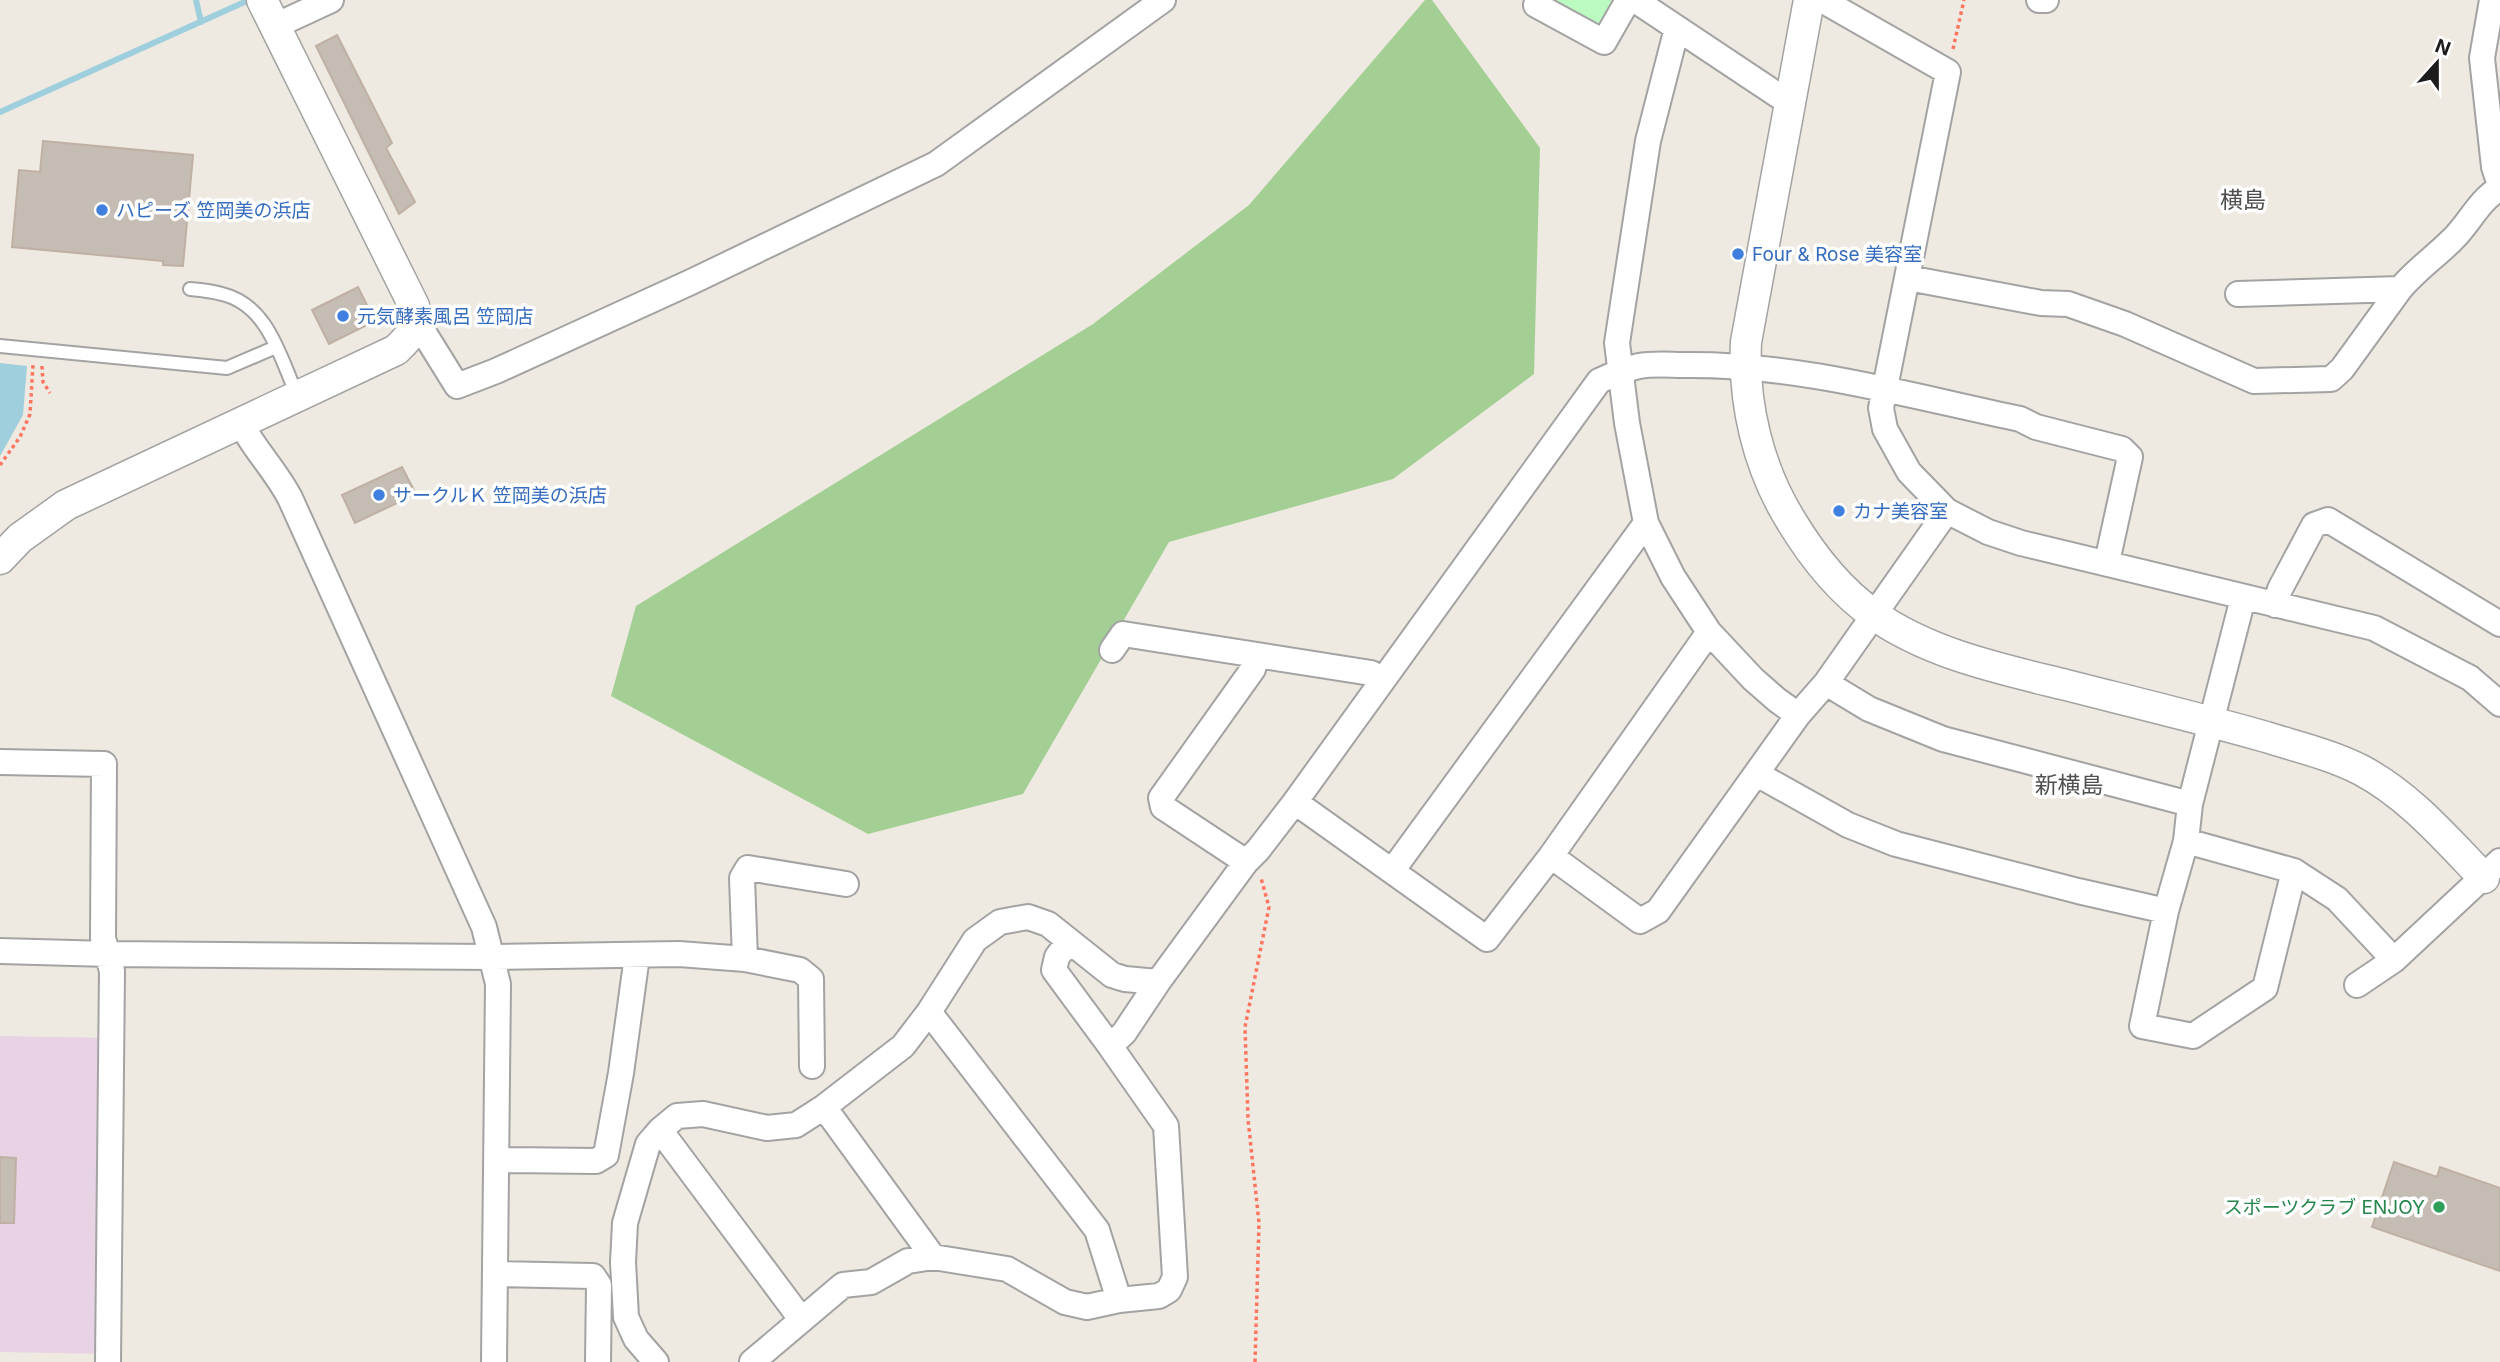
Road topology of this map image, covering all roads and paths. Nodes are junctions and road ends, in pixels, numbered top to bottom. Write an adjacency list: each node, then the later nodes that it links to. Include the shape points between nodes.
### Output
1 (331, 0): 12 (street)
2 (1163, 0): 21 (street, via 936,164 496,371 457,386)
3 (1628, 0): 11 (street, via 1604,42)
4 (1635, 0): 13 (street)
5 (1809, 0): 15 (street)
6 (1822, 0): 14 (street)
7 (1964, 0): 14 (path)
8 (2039, 0): 9 (street)
9 (2046, 0)
10 (2492, 0): 16 (street, via 2482,58)
11 (1536, 5)
12 (268, 11): 21 (street, via 393,259)
13 (1677, 28): 15 (street); 29 (street, via 1648,141 1617,343)
14 (1948, 72): 17 (street)
15 (1791, 104): 26 (street)
16 (2500, 186): 19 (street, via 2453,240)
17 (1908, 278): 19 (street, via 2068,304 2254,381 2331,379); 30 (street)
18 (190, 289): 23 (lane, via 223,294 252,309)
19 (2400, 289): 20 (street)
20 (2238, 294)
21 (416, 320): 32 (street, via 411,336 396,350)
22 (0, 346): 24 (lane)
23 (276, 347): 24 (lane, via 227,368); 32 (lane)
24 (42, 350): 31 (path, via 43,382)
25 (33, 361): 27 (path)
26 (1745, 366): 29 (street); 30 (street); 41 (street, via 1758,447 1776,496 1804,543)
27 (33, 368): 28 (path); 34 (path, via 30,414)
28 (40, 368)
29 (1620, 370): 36 (street); 46 (street, via 1599,381)
30 (1886, 389): 35 (street, via 1881,408 1885,429 1909,472); 38 (street, via 2020,419 2122,449 2130,457)
31 (50, 393)
32 (297, 395): 33 (street)
33 (240, 422): 37 (street, via 66,506 20,538); 67 (street, via 290,498 484,927)
34 (0, 466)
35 (1947, 511): 38 (street, via 1988,532); 41 (street)
36 (1646, 523): 43 (street); 58 (street)
37 (0, 559)
38 (2107, 562): 39 (street)
39 (2243, 598): 40 (street); 50 (street)
40 (2275, 605): 42 (street, via 2314,525 2328,520); 48 (street, via 2374,628 2470,678)
41 (1872, 614): 47 (street); 50 (street, via 1950,653)
42 (2500, 624)
43 (1709, 632): 49 (street, via 1753,679); 56 (street)
44 (1112, 650): 45 (street, via 1123,634)
45 (1256, 656): 46 (street, via 1370,673); 57 (street, via 1253,669 1161,798 1163,807)
46 (1382, 679): 53 (street)
47 (1826, 683): 49 (street); 54 (street, via 1869,709 1943,739)
48 (2500, 704)
49 (1798, 715): 52 (street)
50 (2212, 721): 54 (street); 60 (street, via 2360,769 2405,797)
51 (0, 762): 65 (street, via 104,764 103,938)
52 (1756, 774): 56 (street, via 1658,911 1640,921); 62 (street, via 1848,825 1896,844)
53 (1295, 802): 57 (street); 58 (street)
54 (2190, 804): 55 (street)
55 (2186, 841): 59 (street); 62 (street)
56 (1551, 856): 58 (street, via 1487,939)
57 (1245, 862): 70 (street); 87 (path, via 1259,872 1269,906 1245,1027 1248,1119 1259,1223)
58 (1392, 871)
59 (2294, 871): 62 (street, via 2264,988 2193,1036 2142,1026); 69 (street, via 2337,899)
60 (2495, 878): 69 (street)
61 (846, 884): 68 (street, via 748,868 741,878)
62 (2166, 911)
63 (1069, 941): 70 (street, via 1112,975); 72 (street, via 1048,924 1028,917 1000,922 975,940); 73 (street, via 1054,970)
64 (0, 951): 65 (street)
65 (109, 954): 67 (street); 82 (street)
66 (637, 956): 67 (street); 68 (street); 77 (street, via 606,1155 596,1161)
67 (493, 957): 77 (street, via 498,984)
68 (745, 959): 74 (street, via 800,971 811,979)
69 (2394, 960): 71 (street)
70 (1158, 982): 73 (street)
71 (2357, 985)
72 (929, 1012): 75 (street, via 903,1046); 80 (street, via 1097,1230)
73 (1110, 1046): 80 (street, via 1166,1126 1175,1277 1169,1290 1158,1296)
74 (812, 1066)
75 (824, 1107): 76 (street, via 796,1125 767,1128 703,1114 677,1116); 78 (street)
76 (660, 1130): 81 (street); 85 (street, via 648,1144 640,1167 625,1223 623,1262 626,1317 636,1339)
77 (496, 1160): 79 (street)
78 (933, 1256): 80 (street, via 1007,1269 1065,1302 1087,1307); 81 (street, via 908,1261 871,1282 843,1285)
79 (495, 1274): 83 (street); 84 (street, via 593,1276 599,1285)
80 (1119, 1300)
81 (801, 1319): 86 (street)
82 (108, 1362)
83 (494, 1362)
84 (598, 1362)
85 (656, 1362)
86 (752, 1362)
87 (1255, 1362)

